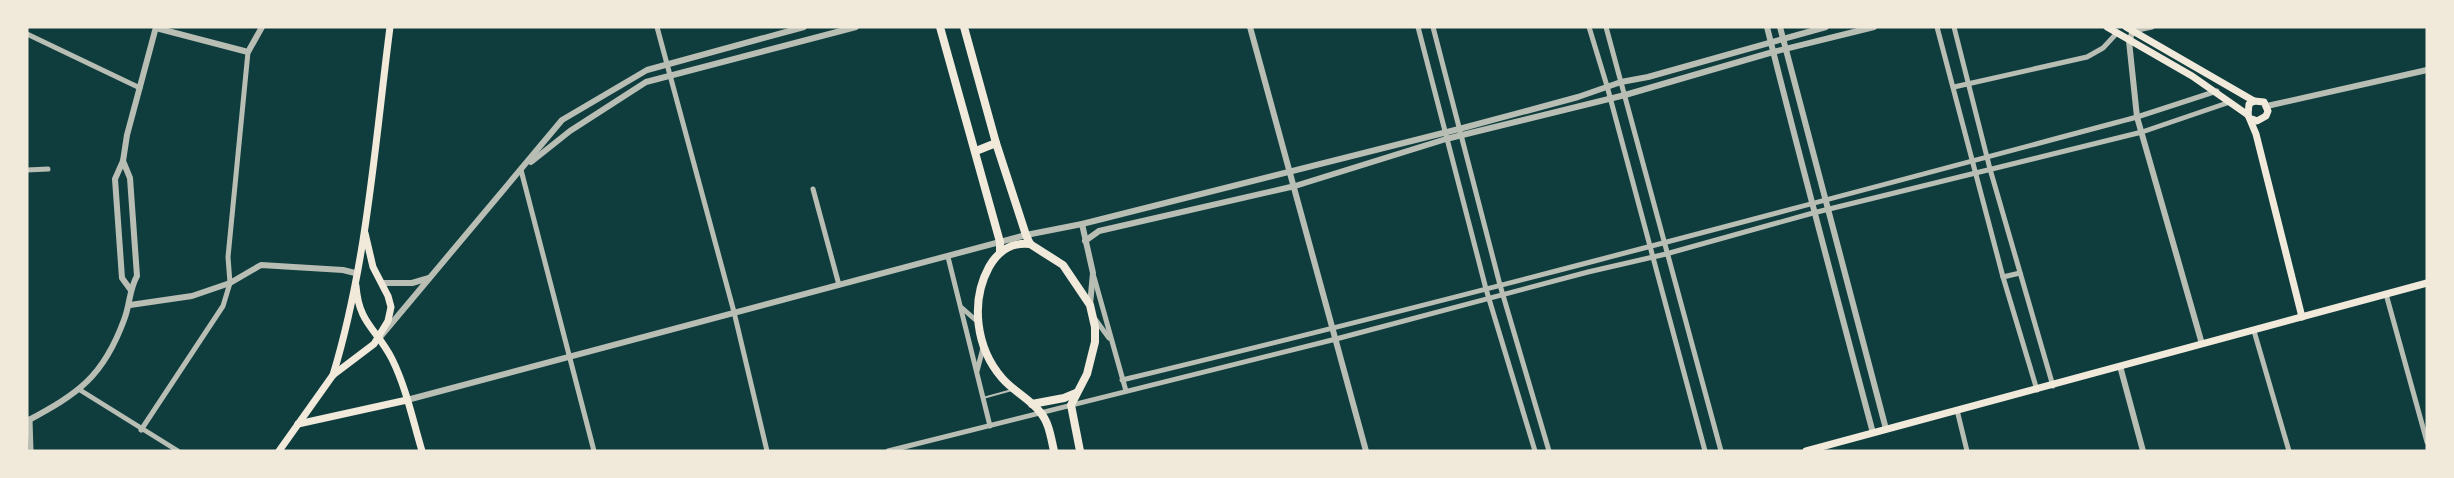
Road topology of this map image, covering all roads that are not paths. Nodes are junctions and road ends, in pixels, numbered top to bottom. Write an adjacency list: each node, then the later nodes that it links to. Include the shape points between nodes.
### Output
1 (262, 27): 30 (street)
2 (390, 27): 76 (main road)
3 (657, 27): 32 (street)
4 (804, 27): 32 (street)
5 (856, 27): 34 (street)
6 (940, 27): 56 (main road)
7 (964, 27): 54 (main road)
8 (1250, 27): 64 (street)
9 (1418, 27): 53 (street)
10 (1433, 27): 50 (street)
11 (1589, 27): 37 (street)
12 (1606, 27): 36 (street)
13 (1767, 27): 28 (street)
14 (1780, 27): 26 (street)
15 (1826, 27): 26 (street)
16 (1874, 27): 29 (street)
17 (1937, 27): 38 (street)
18 (1954, 27): 35 (street)
19 (2107, 27): 24 (main road)
20 (2126, 27): 23 (main road)
21 (2152, 27): 23 (street)
22 (156, 28): 30 (street); 39 (street)
23 (2133, 31): 27 (street); 43 (main road)
24 (2117, 33): 27 (main road); 35 (street, via 2087,57)
25 (27, 34): 39 (street)
26 (1783, 39): 28 (street); 29 (street)
27 (2129, 41): 40 (main road); 46 (street)
28 (1771, 43): 31 (street); 36 (street)
29 (1785, 49): 31 (street); 48 (street)
30 (248, 52): 95 (street, via 228,257)
31 (1773, 52): 41 (street); 49 (street)
32 (667, 63): 34 (street); 63 (street, via 623,82 562,120)
33 (2427, 70): 45 (street)
34 (670, 74): 63 (street, via 646,82 570,131); 109 (street)
35 (1969, 81): 38 (street); 57 (street)
36 (1621, 82): 37 (street); 41 (street)
37 (1607, 86): 42 (street); 50 (street)
38 (1954, 87): 58 (street)
39 (140, 88): 59 (street)
40 (2217, 91): 44 (main road); 46 (street)
41 (1625, 95): 42 (street); 82 (street)
42 (1610, 98): 50 (street); 83 (street)
43 (2253, 101): 45 (main road); 47 (main road, via 2247,109)
44 (2230, 102): 47 (main road); 51 (street)
45 (2267, 106): 47 (main road, via 2262,120)
46 (2137, 117): 51 (street); 52 (street)
47 (2250, 117): 112 (main road)
48 (1806, 125): 49 (street); 70 (street)
49 (1794, 129): 71 (street)
50 (1460, 132): 53 (street); 99 (street)
51 (2142, 132): 55 (street); 123 (street)
52 (2071, 134): 55 (street); 57 (street)
53 (1445, 136): 64 (street); 67 (street); 101 (street)
54 (996, 143): 56 (main road); 78 (main road)
55 (2074, 147): 61 (street)
56 (976, 151): 80 (main road)
57 (1987, 156): 58 (street); 61 (street)
58 (1973, 160): 65 (street); 66 (street)
59 (123, 161): 100 (street, via 130,178 137,276); 100 (street, via 115,179 122,278)
60 (48, 169): 62 (street)
61 (1990, 169): 65 (street); 92 (street)
62 (27, 170)
63 (521, 170): 94 (street); 126 (street)
64 (1291, 171): 67 (street); 75 (street)
65 (1977, 173): 69 (street); 93 (street)
66 (1899, 181): 69 (street); 70 (street)
67 (1295, 186): 79 (street, via 1092,235); 116 (street)
68 (813, 189): 98 (street)
69 (1902, 191): 72 (street)
70 (1826, 198): 71 (street); 72 (street)
71 (1810, 203): 73 (street); 74 (street)
72 (1828, 210): 73 (street); 113 (street)
73 (1813, 213): 77 (street); 115 (street)
74 (1738, 222): 77 (street); 82 (street)
75 (1082, 224): 78 (street); 79 (street)
76 (364, 230): 90 (main road); 96 (main road, via 373,267)
77 (1741, 233): 85 (street)
78 (1026, 236): 80 (street); 81 (main road)
79 (1085, 241): 91 (street)
80 (1000, 242): 84 (main road); 86 (street)
81 (1030, 244): 84 (main road, via 1014,245); 106 (main road, via 1063,265)
82 (1663, 244): 83 (street); 85 (street)
83 (1651, 247): 87 (street); 88 (street)
84 (1000, 252): 114 (main road, via 981,282 976,310)
85 (1666, 254): 87 (street); 164 (street)
86 (948, 257): 98 (street); 107 (street)
87 (1653, 257): 89 (street); 163 (street)
88 (1585, 263): 89 (street); 99 (street)
89 (1588, 272): 103 (street)
90 (355, 273): 95 (street, via 261,265); 119 (main road, via 358,306); 130 (main road, via 345,335)
91 (1093, 273): 106 (street); 122 (street)
92 (2020, 273): 93 (street); 118 (street)
93 (2003, 277): 121 (street)
94 (430, 278): 96 (street, via 412,283); 119 (street)
95 (230, 283): 105 (street, via 192,296); 148 (street, via 223,306)
96 (382, 283): 119 (main road, via 391,307)
97 (2427, 283): 102 (main road)
98 (839, 285): 109 (street)
99 (1500, 285): 101 (street); 103 (street)
100 (130, 289): 105 (street)
101 (1486, 289): 104 (street); 108 (street)
102 (2386, 294): 112 (main road); 150 (street)
103 (1503, 295): 104 (street); 162 (street)
104 (1490, 298): 111 (street); 161 (street)
105 (130, 305): 134 (street, via 109,355)
106 (1090, 305): 110 (main road)
107 (960, 307): 114 (street); 129 (street)
108 (1418, 307): 111 (street); 116 (street)
109 (734, 312): 126 (street); 156 (street)
110 (1092, 316): 122 (street); 137 (main road, via 1095,342 1087,374)
111 (1421, 316): 120 (street)
112 (2302, 317): 117 (main road)
113 (1858, 322): 115 (street); 147 (street)
114 (979, 323): 124 (main road)
115 (1845, 326): 149 (street)
116 (1333, 329): 120 (street); 125 (street)
117 (2254, 331): 123 (main road); 168 (street)
118 (2037, 335): 121 (street); 132 (street)
119 (379, 339): 130 (main road); 139 (main road, via 392,360)
120 (1336, 339): 127 (street); 160 (street)
121 (2022, 340): 135 (street)
122 (1111, 342): 131 (street)
123 (2202, 344): 128 (main road)
124 (984, 346): 129 (street); 133 (main road, via 994,368)
125 (1226, 355): 127 (street); 131 (street)
126 (568, 357): 139 (street); 155 (street)
127 (1228, 365): 136 (street)
128 (2120, 366): 132 (main road); 167 (street)
129 (976, 373): 138 (street)
130 (333, 375): 145 (main road)
131 (1122, 380): 136 (street)
132 (2052, 386): 135 (main road)
133 (1014, 389): 138 (lane); 140 (main road)
134 (80, 390): 144 (street); 148 (street)
135 (2037, 390): 142 (main road)
136 (1126, 391): 141 (street)
137 (1076, 393): 140 (main road); 141 (main road)
138 (983, 398): 146 (street)
139 (406, 400): 145 (main road); 154 (main road)
140 (1032, 404): 143 (main road)
141 (1071, 405): 143 (street); 159 (main road)
142 (1957, 410): 147 (main road); 166 (street)
143 (1041, 413): 146 (street); 158 (main road)
144 (29, 420): 151 (street)
145 (298, 424): 153 (main road)
146 (990, 426): 157 (street)
147 (1886, 429): 149 (main road)
148 (141, 430): 152 (street)
149 (1873, 433): 165 (main road)
150 (2427, 442)
151 (31, 451)
152 (178, 451)
153 (279, 451)
154 (422, 451)
155 (594, 451)
156 (766, 451)
157 (888, 451)
158 (1054, 451)
159 (1080, 451)
160 (1366, 451)
161 (1535, 451)
162 (1549, 451)
163 (1705, 451)
164 (1721, 451)
165 (1806, 451)
166 (1967, 451)
167 (2143, 451)
168 (2289, 451)

